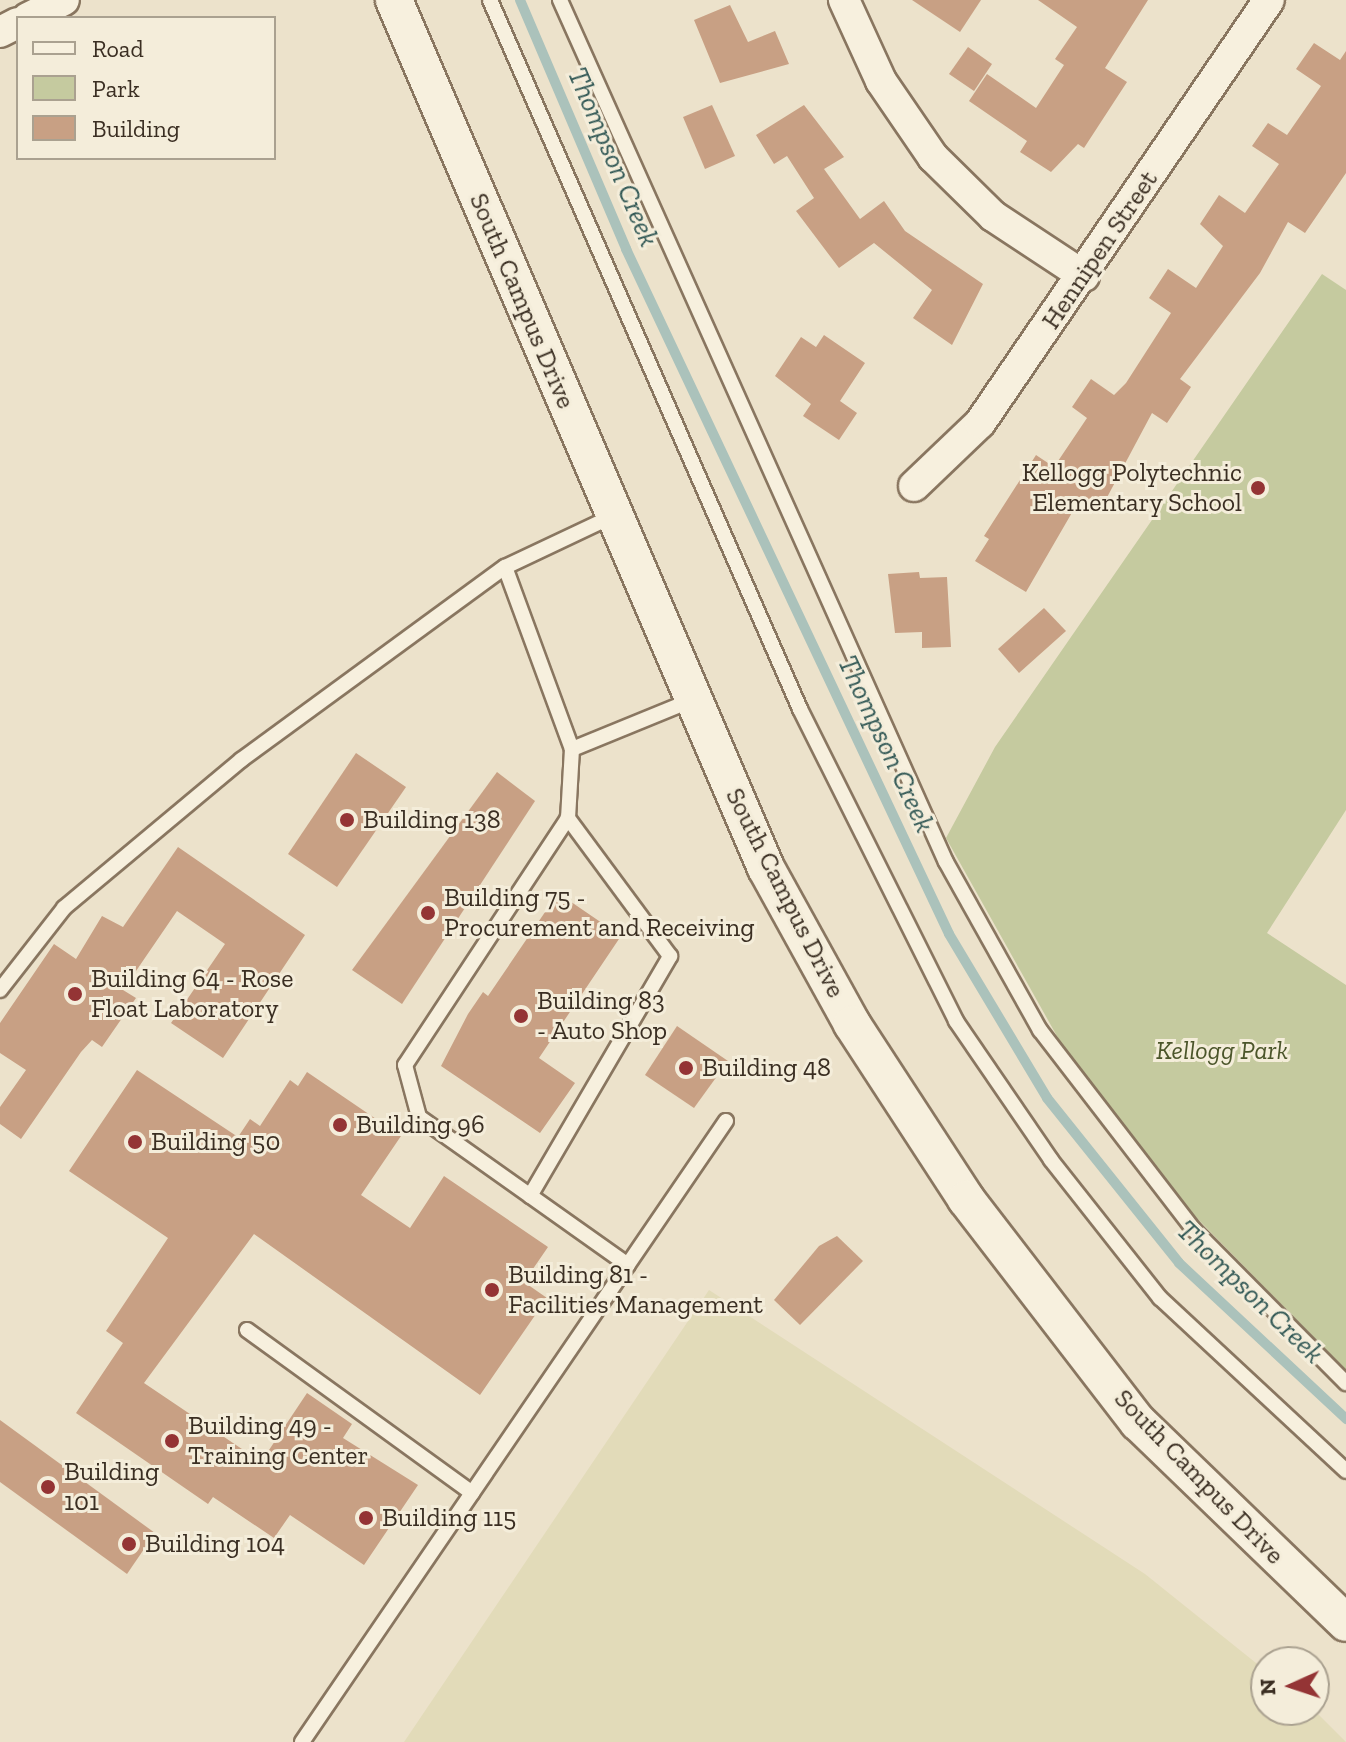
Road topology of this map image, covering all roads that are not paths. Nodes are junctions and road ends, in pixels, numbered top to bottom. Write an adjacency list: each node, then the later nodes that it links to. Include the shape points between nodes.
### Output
1 (64, 0): 7 (street)
2 (394, 0): 10 (street, South Campus Drive)
3 (490, 0): 21 (lane, via 800,709 956,1021 1051,1160 1160,1298)
4 (560, 0): 20 (lane, via 946,862 1040,1030 1194,1230)
5 (844, 0): 8 (street, via 881,81 933,157 993,216)
6 (1269, 0): 8 (street, Hennipen Street)
7 (32, 16)
8 (1084, 276): 9 (street, Hennipen Street, via 980,423)
9 (914, 486)
10 (613, 516): 11 (lane); 12 (street, South Campus Drive)
11 (505, 567): 13 (lane); 15 (lane, via 241,760 64,908)
12 (692, 700): 13 (lane); 23 (street, South Campus Drive, via 773,881 852,1024 966,1199 1138,1422)
13 (572, 749): 14 (lane)
14 (568, 818): 17 (lane, via 670,956); 17 (lane, via 405,1065 419,1117)
15 (0, 990)
16 (726, 1121): 18 (lane)
17 (530, 1196): 18 (lane)
18 (628, 1265): 22 (lane)
19 (247, 1330): 22 (lane)
20 (1346, 1383)
21 (1346, 1471)
22 (472, 1493): 24 (lane)
23 (1346, 1623)
24 (302, 1742)

